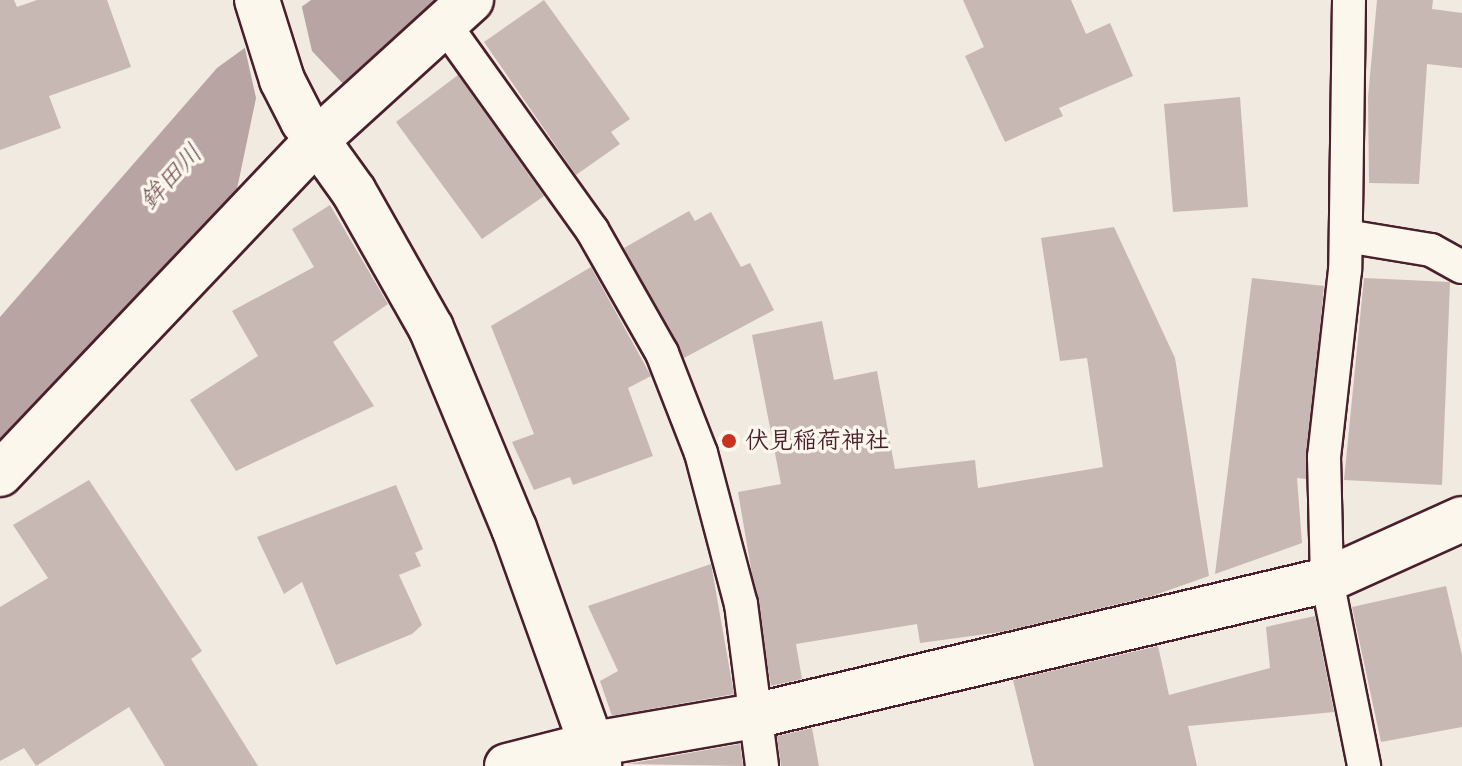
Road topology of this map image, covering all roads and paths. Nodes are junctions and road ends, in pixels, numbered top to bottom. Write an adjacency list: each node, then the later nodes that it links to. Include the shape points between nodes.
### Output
1 (257, 0): 4 (street, via 282,80)
2 (1349, 0): 5 (lane)
3 (457, 11): 4 (street); 10 (lane, via 662,353 701,453 741,604)
4 (310, 130): 7 (street); 11 (street, via 354,192 431,328 514,528)
5 (1346, 236): 6 (lane, via 1431,250); 9 (lane, via 1324,457)
6 (1462, 267)
7 (0, 474)
8 (1462, 519): 9 (street)
9 (1327, 580): 10 (street); 14 (lane)
10 (754, 716): 11 (street); 13 (lane)
11 (596, 755): 12 (street)
12 (507, 766)
13 (762, 766)
14 (1364, 766)

